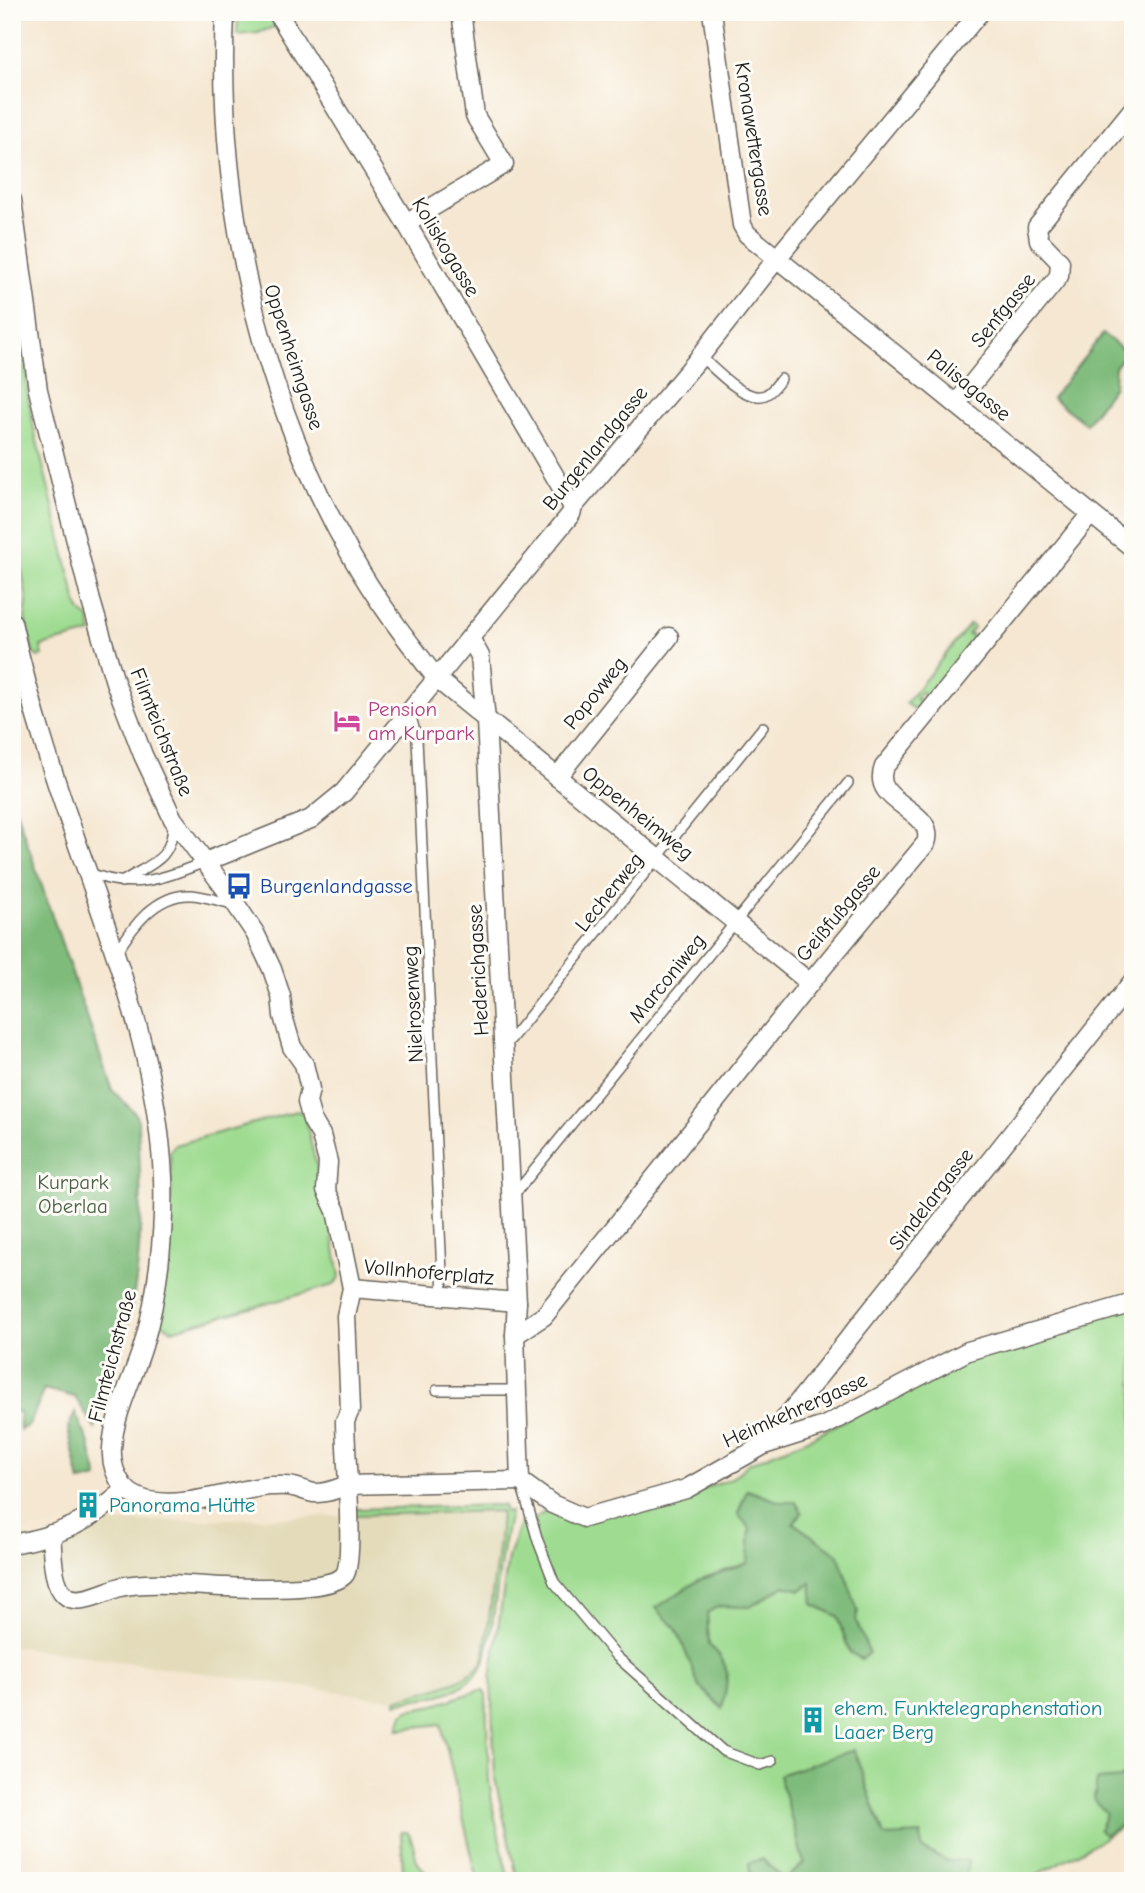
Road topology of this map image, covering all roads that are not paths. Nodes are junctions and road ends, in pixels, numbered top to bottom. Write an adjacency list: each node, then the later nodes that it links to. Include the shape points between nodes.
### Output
1 (225, 12): 20 (street, Oppenheimgasse, via 224,100 232,194 247,285 271,372 297,442 352,558)
2 (277, 12): 8 (street, Koliskogasse)
3 (461, 12): 8 (street, via 475,116 504,164)
4 (712, 12): 10 (street, Kronawettergasse, via 742,225)
5 (980, 12): 10 (street, Burgenlandgasse)
6 (1133, 109): 13 (street, Senfgasse, via 1037,227 1039,240 1060,262 1059,276)
7 (12, 200): 9 (street, Filmteichstraße)
8 (406, 223): 14 (street, Koliskogasse)
9 (16, 251): 26 (street, Filmteichstraße, via 38,390 91,601 115,681)
10 (778, 257): 11 (street, Burgenlandgasse); 13 (street, Palisagasse)
11 (700, 356): 12 (lane, via 746,395 763,397); 14 (street, Burgenlandgasse)
12 (781, 379)
13 (956, 404): 15 (street, Palisagasse)
14 (573, 506): 19 (street, Burgenlandgasse)
15 (1090, 515): 16 (street, Palisagasse); 35 (street, Geißfußgasse, via 884,767 885,788 923,823 928,838)
16 (1133, 548)
17 (12, 622): 29 (street, Filmteichstraße, via 23,673)
18 (669, 637): 24 (street, Popovweg)
19 (470, 638): 20 (street, Burgenlandgasse); 22 (street, Hederichgasse, via 480,656)
20 (437, 679): 21 (street, Burgenlandgasse); 22 (street, Oppenheimweg)
21 (410, 711): 28 (street, Burgenlandgasse, via 344,792 320,813); 39 (lane, Nielrosenweg, via 417,739)
22 (486, 721): 24 (street, Oppenheimweg); 36 (street, Hederichgasse)
23 (763, 727): 27 (lane, Lecherweg)
24 (557, 777): 27 (street, Oppenheimweg)
25 (848, 783): 32 (lane, Marconiweg)
26 (173, 819): 28 (street, Filmteichstraße); 30 (lane, via 165,853)
27 (658, 859): 32 (street, Oppenheimweg); 36 (lane, Lecherweg)
28 (205, 862): 30 (lane, via 167,877); 31 (street, Filmteichstraße)
29 (86, 871): 30 (lane); 33 (street, Filmteichstraße)
30 (121, 883)
31 (237, 906): 33 (lane, via 191,895 165,901 144,915); 38 (street, Filmteichstraße, via 272,969 292,1047 304,1064 310,1089 307,1102 328,1163 326,1190 336,1211)
32 (734, 921): 35 (street, Oppenheimweg); 37 (lane, Marconiweg)
33 (116, 954): 48 (street, Filmteichstraße, via 149,1066 163,1181 153,1302 112,1446 112,1460)
34 (1133, 981): 45 (street, Sindelargasse)
35 (810, 983): 42 (street, Geißfußgasse, via 544,1316)
36 (505, 1043): 37 (street, Hederichgasse)
37 (512, 1194): 40 (street, Hederichgasse)
38 (352, 1288): 39 (street, Vollnhoferplatz); 47 (street, Vollnhoferplatz, via 345,1316 350,1377 350,1410 345,1421)
39 (443, 1295): 40 (street, Vollnhoferplatz)
40 (517, 1302): 42 (street, Vollnhoferplatz)
41 (1133, 1303): 45 (street, Heimkehrergasse, via 968,1351 824,1426)
42 (515, 1335): 44 (street, Vollnhoferplatz)
43 (437, 1390): 44 (lane)
44 (517, 1390): 46 (street, Vollnhoferplatz)
45 (764, 1445): 46 (street, Heimkehrergasse, via 686,1489 584,1518 552,1504)
46 (520, 1481): 47 (street); 51 (lane, via 554,1582 616,1656 723,1751 760,1765)
47 (347, 1485): 48 (street, via 312,1493 292,1486 268,1486 176,1502 149,1501); 49 (street, via 348,1567 336,1582 296,1587 123,1587 77,1600 66,1597 57,1585)
48 (127, 1489): 49 (street, via 102,1511)
49 (51, 1534): 50 (street)
50 (12, 1544)
51 (773, 1762)

